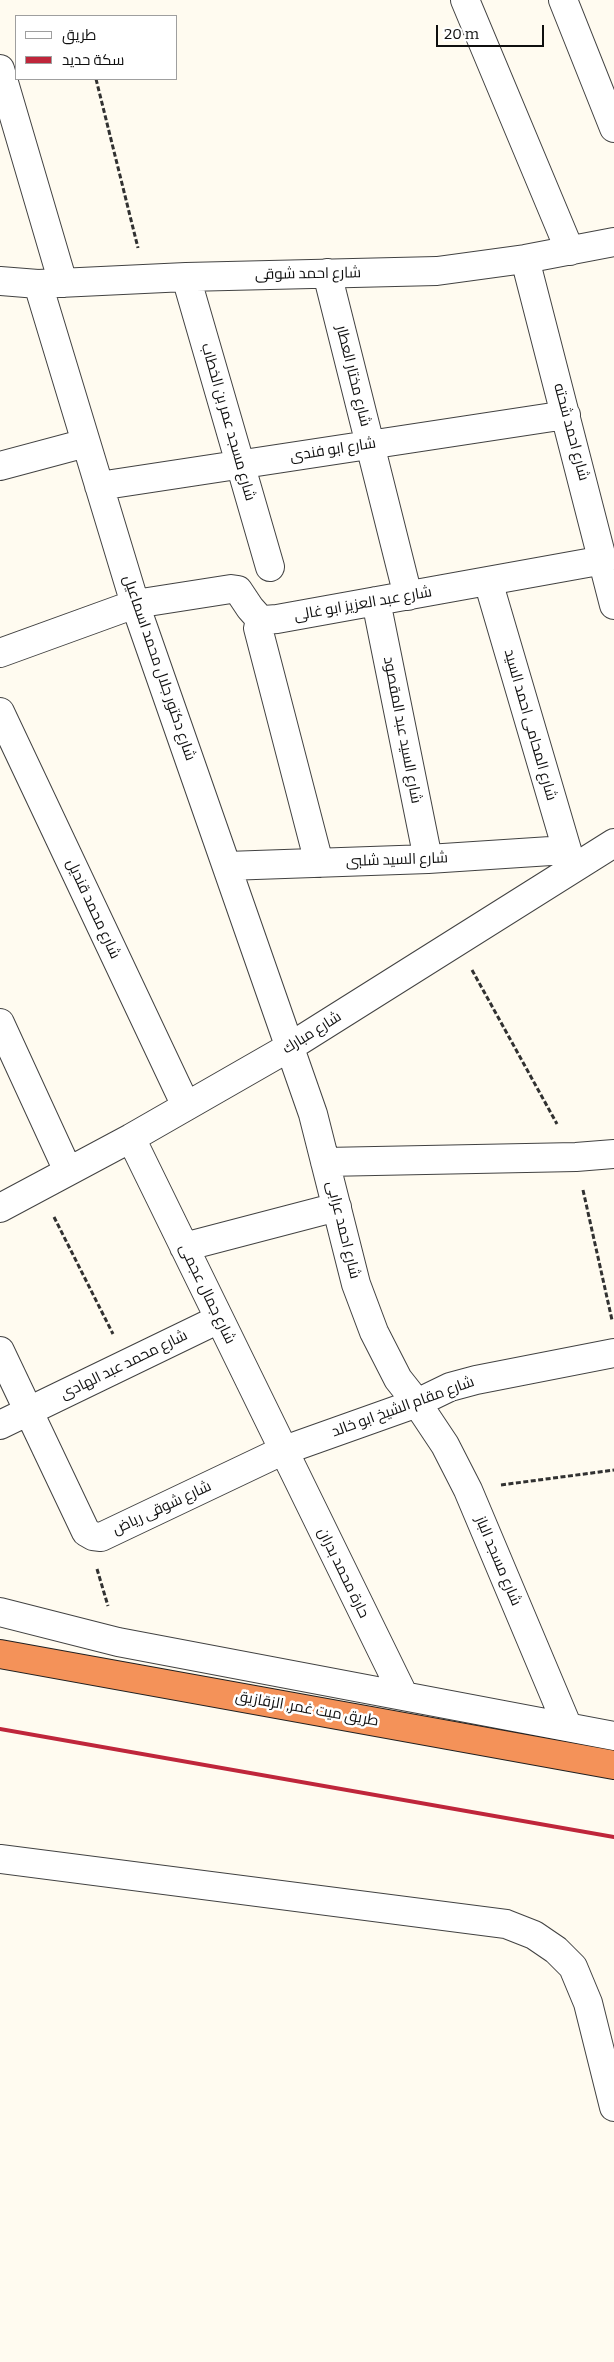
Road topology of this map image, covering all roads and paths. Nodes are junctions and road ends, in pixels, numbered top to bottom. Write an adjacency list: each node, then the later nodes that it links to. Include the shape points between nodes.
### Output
1 (465, 0): 7 (street)
2 (563, 0): 5 (street)
3 (0, 69): 13 (street, شارع دكتور جلال محمد اسماعيل)
4 (96, 80): 11 (path)
5 (614, 128)
6 (614, 242): 7 (street, شارع احمد شوقى)
7 (570, 251): 8 (street, شارع احمد شوقى)
8 (525, 259): 9 (street, شارع احمد شوقى, via 437,271); 14 (street, شارع احمد شحته)
9 (327, 272): 10 (street, شارع احمد شوقى); 16 (street, شارع مختار العطار)
10 (186, 277): 11 (street, شارع احمد شوقى); 17 (street, شارع مسجد عمر بن الخطاب)
11 (146, 279): 13 (street, شارع احمد شوقى)
12 (0, 281): 13 (street, شارع احمد شوقى)
13 (51, 284): 15 (street, شارع دكتور جلال محمد اسماعيل)
14 (566, 416): 16 (street, شارع ابو فندى); 20 (street, شارع احمد شحته)
15 (86, 443): 18 (street); 19 (street, شارع دكتور جلال محمد اسماعيل)
16 (370, 444): 17 (street, شارع ابو فندى); 23 (street, شارع مختار العطار)
17 (239, 465): 19 (street, شارع ابو فندى); 21 (street, شارع مسجد عمر بن الخطاب)
18 (0, 466)
19 (100, 486): 25 (street, شارع دكتور جلال محمد اسماعيل)
20 (604, 560): 22 (street, شارع عبد العزيز ابو غالى); 26 (street, شارع احمد شحته)
21 (270, 567)
22 (488, 581): 23 (street, شارع عبد العزيز ابو غالى); 32 (street, شارع المحامى احمد السيد)
23 (408, 596): 24 (street, شارع عبد العزيز ابو غالى)
24 (376, 602): 27 (street, شارع عبد العزيز ابو غالى); 31 (street, شارع السيد عبد المقصود)
25 (135, 604): 27 (street, via 235,589 241,592 253,613); 28 (street); 34 (street, شارع دكتور جلال محمد اسماعيل)
26 (614, 605)
27 (264, 620): 33 (street, via 258,628)
28 (0, 653)
29 (0, 712): 38 (street, شارع محمد قنديل)
30 (614, 843): 32 (street, شارع مبارك)
31 (428, 859): 32 (street, شارع السيد شلبى); 33 (street, شارع السيد شلبى)
32 (569, 859): 35 (street, شارع مبارك)
33 (319, 863): 34 (street, شارع السيد شلبى)
34 (227, 866): 37 (street, شارع دكتور جلال محمد اسماعيل)
35 (457, 942): 37 (street, شارع مبارك); 41 (path)
36 (0, 1023): 43 (street)
37 (288, 1048): 38 (street, شارع مبارك); 42 (street, شارع احمد عرابى, via 313,1114)
38 (186, 1106): 39 (street, شارع مبارك)
39 (131, 1138): 43 (street, شارع مبارك); 47 (street, شارع جمال عجمى)
40 (614, 1154): 41 (street)
41 (576, 1157): 42 (street); 49 (path)
42 (325, 1162): 45 (street, شارع احمد عرابى)
43 (68, 1171): 44 (street, شارع مبارك)
44 (39, 1187): 46 (street, شارع مبارك); 52 (path)
45 (337, 1207): 47 (street); 53 (street, شارع احمد عرابى, via 356,1284 374,1332 398,1379)
46 (0, 1208)
47 (184, 1247): 48 (street, شارع جمال عجمى)
48 (219, 1319): 52 (street, شارع محمد عبد الهادى); 56 (street, شارع جمال عجمى)
49 (614, 1328)
50 (0, 1351): 54 (street)
51 (614, 1353): 53 (street, شارع مقام الشيخ ابو خالد, via 476,1380 450,1387)
52 (128, 1363): 54 (street, شارع محمد عبد الهادى)
53 (417, 1403): 56 (street, شارع مقام الشيخ ابو خالد); 58 (street, شارع مسجد الباز, via 445,1445)
54 (28, 1410): 55 (street, شارع محمد عبد الهادى); 59 (street)
55 (0, 1425)
56 (282, 1451): 59 (street, شارع شوقى رياض, via 101,1537); 63 (street, حارة محمد بدران)
57 (614, 1470): 58 (path)
58 (468, 1490): 64 (street, شارع مسجد الباز)
59 (86, 1532): 61 (path)
60 (0, 1612): 61 (street)
61 (118, 1642): 63 (street)
62 (0, 1654): 66 (highway, طريق ميت غمر, الزقازيق)
63 (404, 1696): 64 (street)
64 (567, 1726): 65 (street)
65 (614, 1736)
66 (614, 1765)
67 (0, 1859): 68 (street, via 506,1924 534,1935 556,1950 572,1967 588,2003)
68 (614, 2107)

